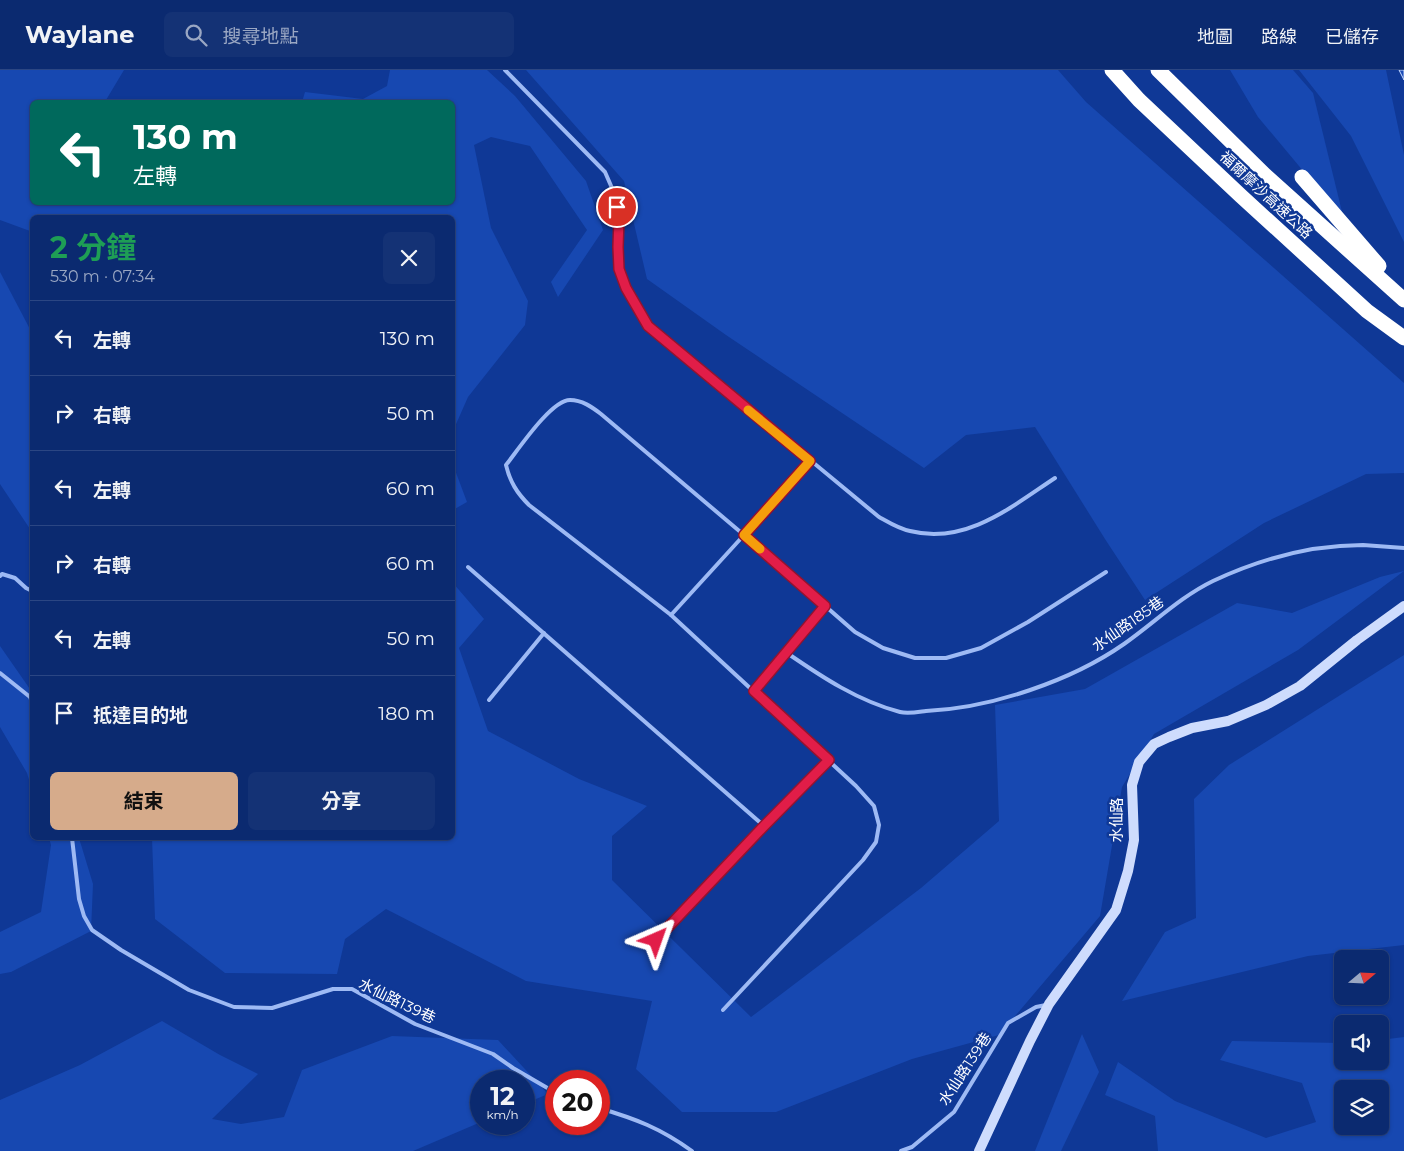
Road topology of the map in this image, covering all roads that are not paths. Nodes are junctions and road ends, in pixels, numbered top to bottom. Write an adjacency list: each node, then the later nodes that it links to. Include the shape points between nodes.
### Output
1 (505, 70): 8 (lane, via 605,172 615,194 618,211 619,269 648,326)
2 (1112, 70): 7 (highway, 福爾摩沙高速公路, via 1139,100 1367,312)
3 (1158, 70): 6 (highway, 福爾摩沙高速公路, via 1265,175)
4 (1302, 177): 5 (highway)
5 (1404, 296)
6 (1404, 300)
7 (1404, 338)
8 (810, 461): 9 (lane, via 878,517 909,531 944,535 978,526); 10 (lane)
9 (1055, 478)
10 (744, 535): 16 (lane); 18 (lane); 18 (lane, via 586,404 568,400 551,408 506,465 509,479 529,505)
11 (1404, 548): 20 (lane, 水仙路185巷, via 1361,545 1305,550 1258,562 1212,582 1168,608 1123,644 1074,673 1008,697 945,710 902,713 863,699 823,678)
12 (468, 567): 19 (lane)
13 (1106, 572): 16 (lane, via 989,644 946,658 914,658 883,648 855,632)
14 (0, 576): 15 (lane, via 15,578)
15 (30, 590)
16 (825, 606): 20 (lane)
17 (1404, 606): 29 (street, 水仙路, via 1300,686 1266,705 1228,721 1192,728 1154,744 1139,762 1132,785 1134,840 1116,910)
18 (671, 615): 22 (lane)
19 (544, 633): 24 (lane); 26 (lane)
20 (787, 653): 22 (lane)
21 (0, 673): 23 (lane)
22 (754, 691): 25 (lane)
23 (30, 697)
24 (489, 700)
25 (829, 760): 26 (lane); 30 (lane, via 874,806 879,825 876,842 863,860)
26 (764, 826): 28 (lane)
27 (72, 840): 31 (lane, 水仙路139巷, via 79,900 92,930 189,990 234,1006 272,1008 333,989 352,989 415,1024 493,1054)
28 (656, 940)
29 (1049, 1004): 34 (lane, 水仙路139巷, via 1036,1007 1008,1023 954,1112 912,1147); 35 (street, 水仙路)
30 (723, 1010)
31 (545, 1087)
32 (610, 1111): 33 (lane, via 639,1120)
33 (692, 1151)
34 (901, 1151)
35 (979, 1151)

